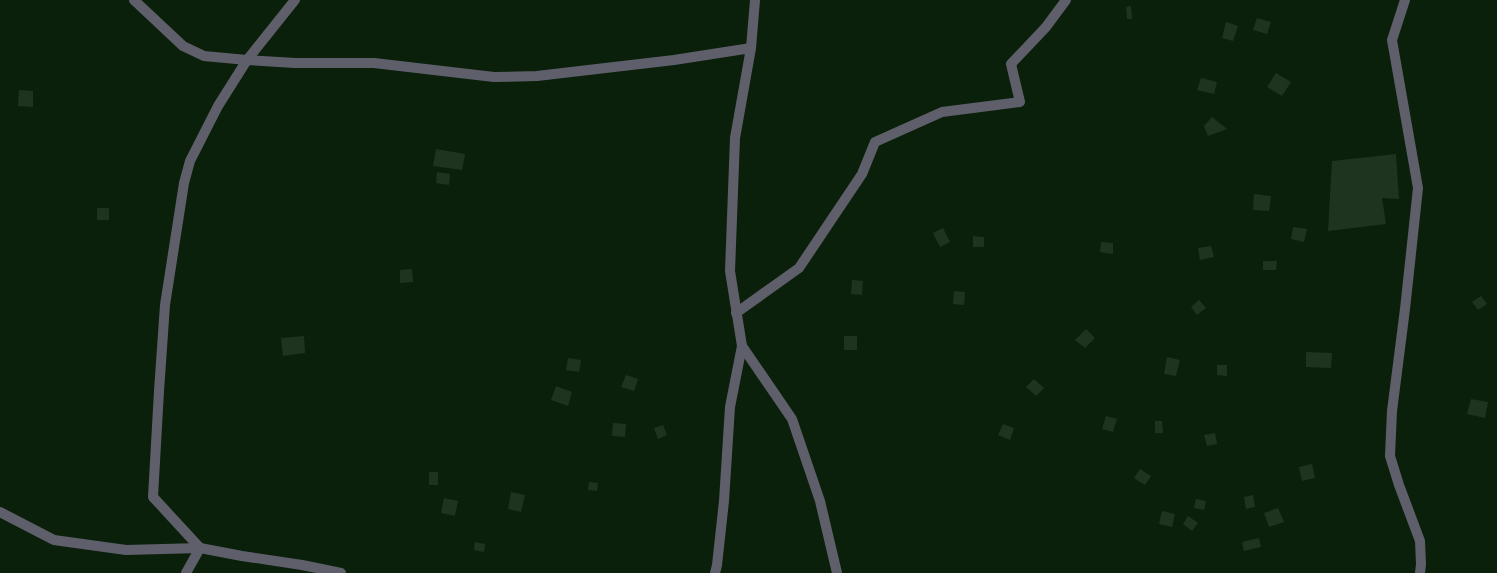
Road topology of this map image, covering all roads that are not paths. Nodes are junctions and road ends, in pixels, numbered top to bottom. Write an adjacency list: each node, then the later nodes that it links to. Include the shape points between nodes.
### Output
1 (134, 0): 7 (street, via 183,46 204,56)
2 (295, 0): 7 (street)
3 (756, 0): 6 (street)
4 (1066, 0): 8 (street, via 1046,27 1011,64 1020,102 942,112 875,142 862,174 799,268)
5 (1405, 0): 16 (street, via 1392,40 1418,188 1392,411 1390,456 1420,541)
6 (751, 48): 7 (street, via 537,76 494,77 374,63); 8 (street, via 735,138 730,271)
7 (247, 60): 11 (street, via 218,106 190,161 184,183 166,305 158,391 153,497)
8 (736, 313): 9 (street)
9 (742, 346): 14 (street, via 730,407 724,501); 15 (street, via 792,419 820,501)
10 (0, 512): 11 (street, via 54,540 126,550)
11 (200, 548): 12 (street); 13 (street)
12 (186, 573)
13 (341, 573)
14 (715, 573)
15 (837, 573)
16 (1420, 573)

